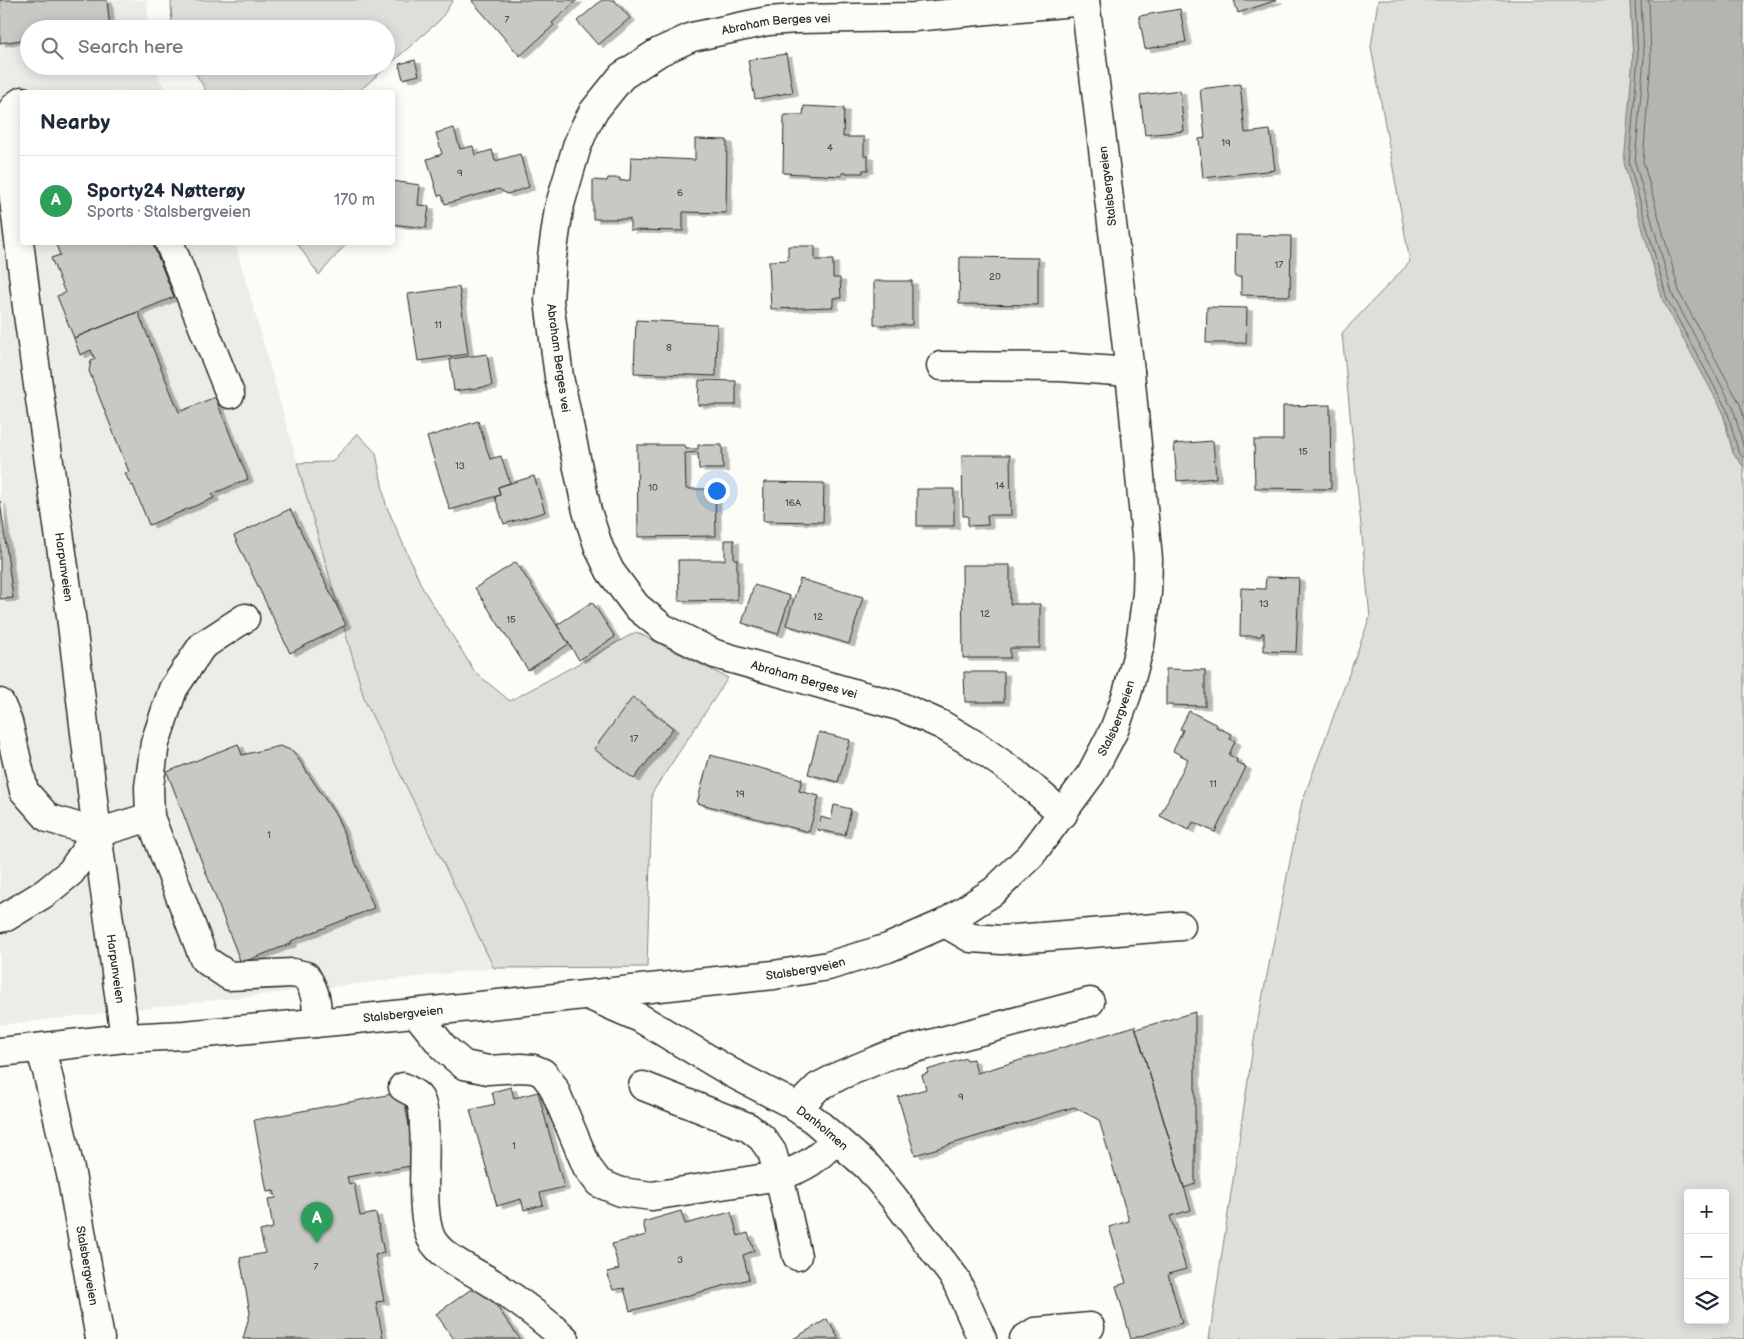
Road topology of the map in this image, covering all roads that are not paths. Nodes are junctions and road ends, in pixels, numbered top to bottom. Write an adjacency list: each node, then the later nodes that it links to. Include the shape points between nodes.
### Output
1 (1085, 0): 6 (street, Stalsbergveien); 10 (street, Abraham Berges vei, via 914,17 768,21 692,38 659,52 622,76 585,127 559,208 549,301 558,377 586,512 610,571 636,606 663,628 715,654 899,706 942,725 1019,776)
2 (20, 102): 3 (street, Harpunveien)
3 (3, 123): 12 (street, Harpunveien, via 72,616)
4 (170, 245): 7 (street)
5 (941, 366): 6 (street, via 1061,367)
6 (1130, 372): 10 (street, Stalsbergveien, via 1148,559 1140,645 1114,730 1091,774)
7 (230, 394)
8 (246, 618): 11 (street, via 202,646 173,689 155,744 148,787)
9 (0, 703): 12 (street, via 8,722 24,791 48,818)
10 (1063, 814): 14 (street, Stalsbergveien, via 1031,855 994,891)
11 (150, 817): 12 (street); 19 (street, via 204,959 229,976 293,973 306,976 318,1006)
12 (97, 833): 13 (street, via 71,872 46,893); 20 (street, Harpunveien)
13 (0, 918)
14 (945, 923): 15 (street, via 971,938 1002,940); 16 (street, Stalsbergveien, via 888,948 828,966)
15 (1181, 926)
16 (588, 995): 18 (street, Stalsbergveien); 25 (street, Danholmen, via 640,1018)
17 (1090, 1002): 25 (street, via 889,1055 818,1087)
18 (416, 1013): 19 (street, Stalsbergveien); 27 (street, via 444,1048 464,1065 488,1070 534,1068 543,1073 553,1086 587,1167 599,1183 621,1192 652,1196)
19 (316, 1023): 20 (street, Stalsbergveien)
20 (125, 1038): 21 (street, Stalsbergveien)
21 (40, 1049): 22 (street, Stalsbergveien); 30 (street, Stalsbergveien, via 71,1174)
22 (0, 1052)
23 (643, 1086): 27 (street, via 748,1127 772,1152)
24 (403, 1087): 31 (street, via 420,1098 423,1111 425,1218 432,1239 444,1254 492,1283)
25 (797, 1108): 26 (street, Danholmen)
26 (836, 1139): 27 (street, via 821,1155 800,1169); 32 (street, Danholmen, via 868,1167 955,1278)
27 (779, 1176): 28 (street)
28 (797, 1256)
29 (1090, 1327): 33 (street, via 1035,1332)
30 (100, 1339)
31 (565, 1339)
32 (982, 1339)
33 (1024, 1339)

